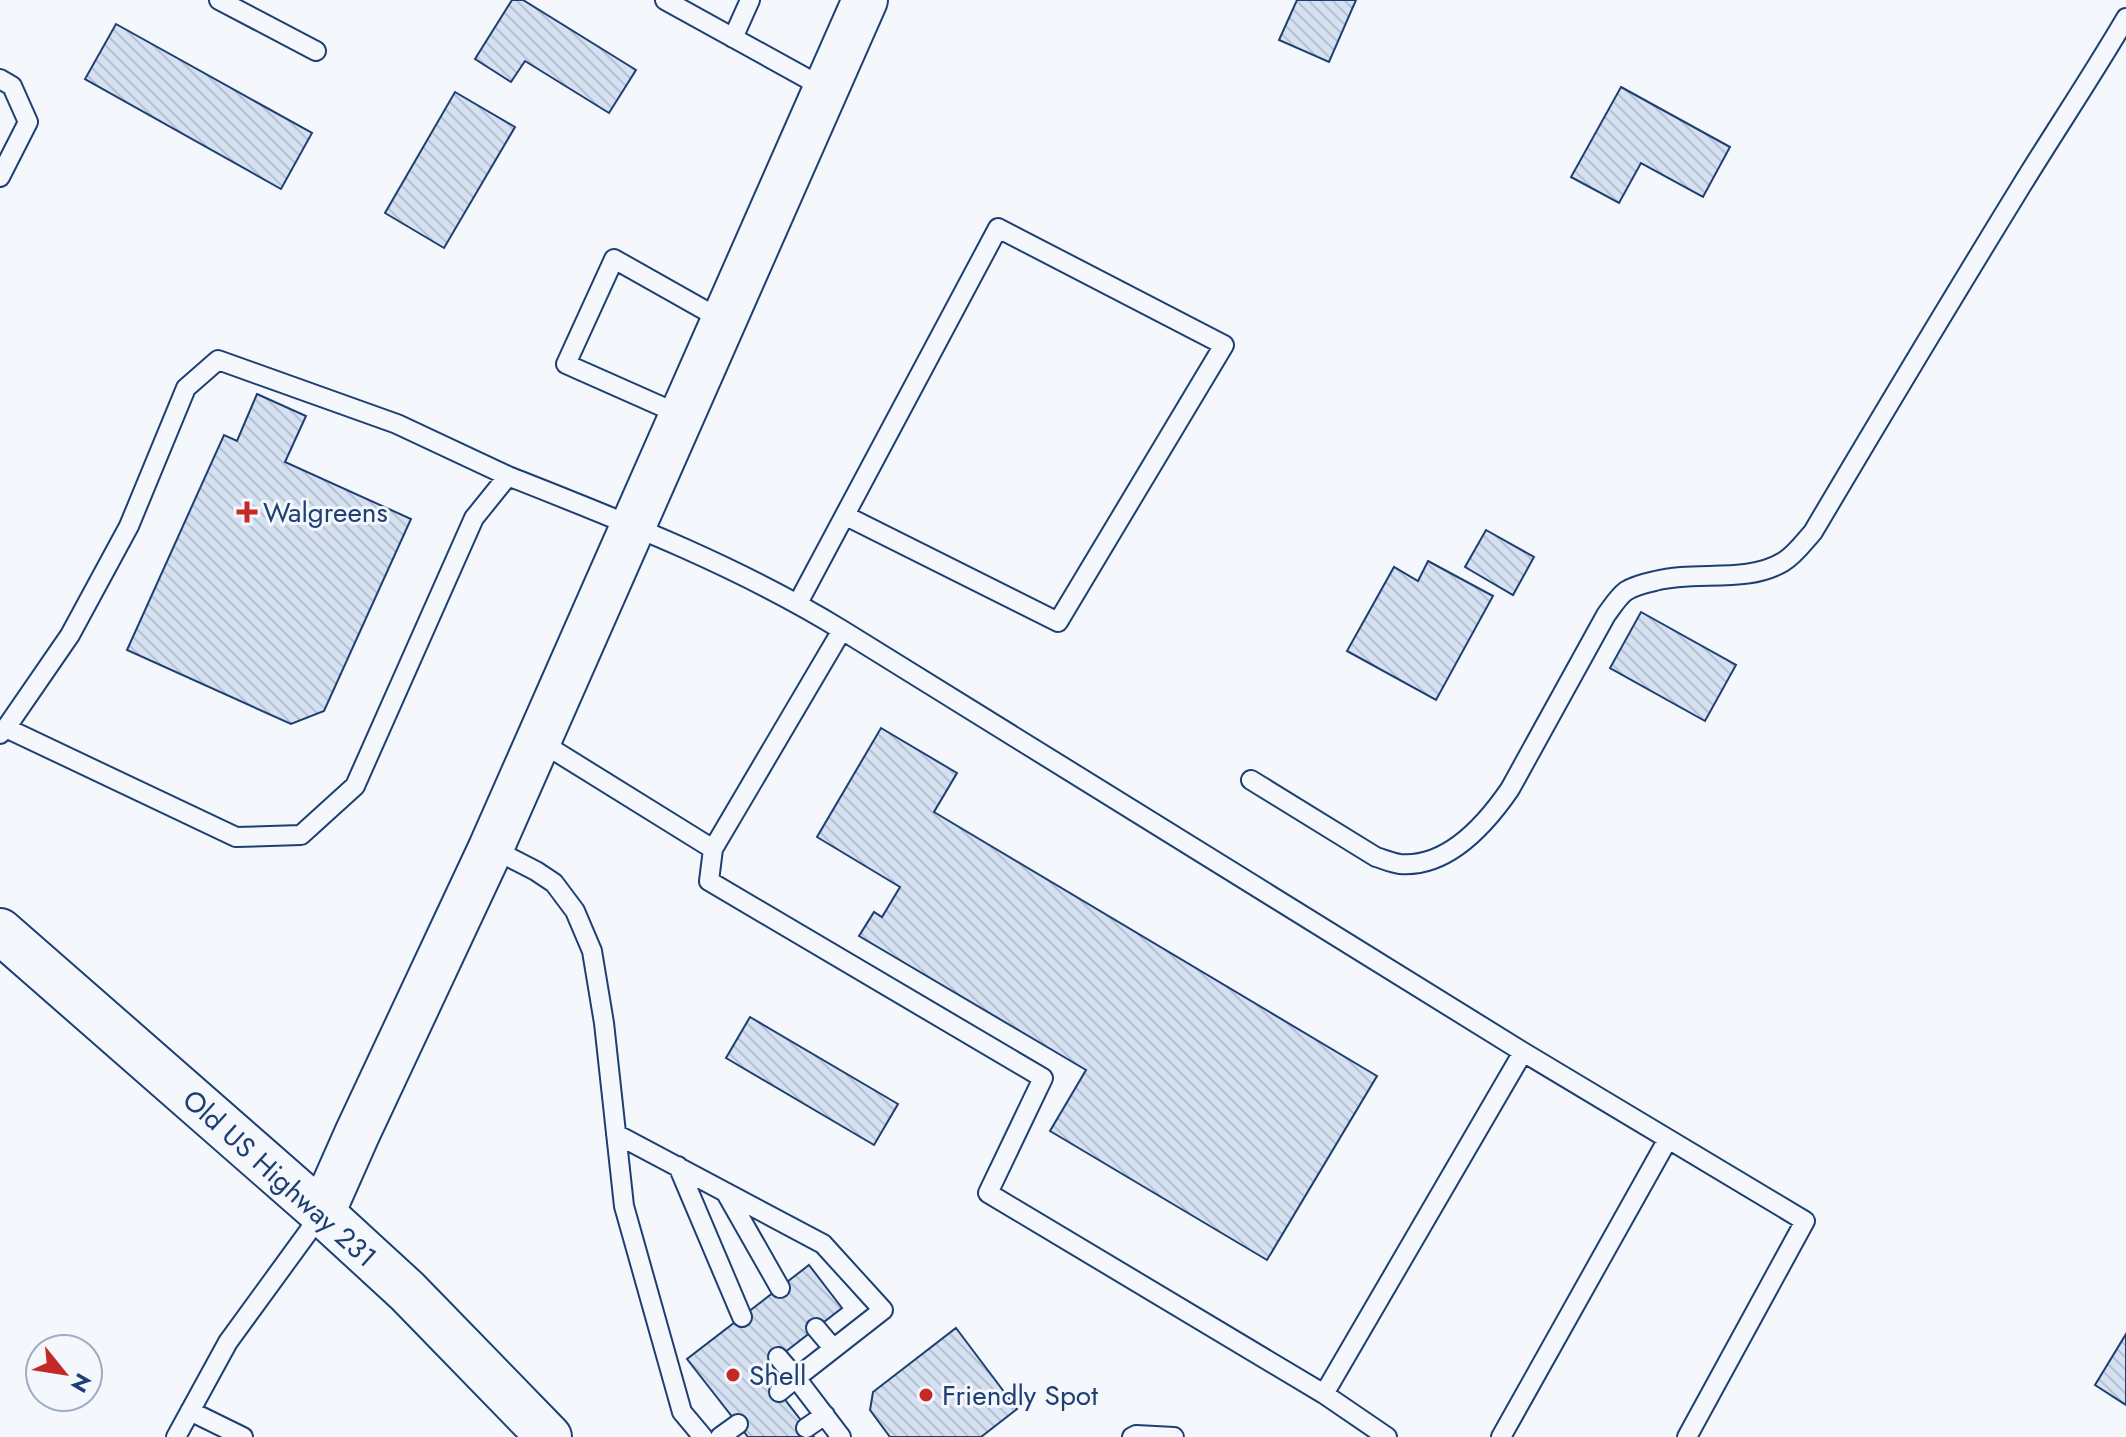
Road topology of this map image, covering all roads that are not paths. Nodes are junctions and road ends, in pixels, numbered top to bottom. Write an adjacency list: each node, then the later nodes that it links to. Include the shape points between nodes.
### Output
1 (665, 0): 6 (lane)
2 (750, 0): 6 (lane)
3 (865, 0): 9 (main road)
4 (222, 1): 7 (lane)
5 (2126, 18): 20 (lane, via 1813,532 1786,561 1755,573 1676,576 1627,591 1606,615 1510,789 1472,835 1428,861 1397,864 1376,857)
6 (733, 38): 9 (lane)
7 (316, 51)
8 (0, 79): 10 (lane, via 12,86 28,122)
9 (826, 89): 11 (main road)
10 (0, 177)
11 (724, 321): 12 (main road); 12 (lane, via 614,259 566,364)
12 (681, 415): 15 (main road)
13 (508, 476): 15 (lane); 18 (lane, via 474,518 355,786 301,835 236,837); 18 (lane, via 397,424 218,360 186,388 129,526 70,635)
14 (846, 516): 14 (lane, via 998,228 1224,345 1058,622); 16 (lane)
15 (633, 525): 16 (lane); 19 (main road)
16 (798, 603): 17 (lane)
17 (842, 630): 22 (lane); 24 (lane)
18 (3, 731)
19 (539, 741): 21 (main road); 22 (lane)
20 (1251, 780)
21 (491, 848): 25 (lane, via 554,883 575,911 592,951); 29 (main road)
22 (713, 849): 37 (lane, via 709,881 1043,1078 988,1193)
23 (0, 931): 29 (main road, Old US Highway 231)
24 (1523, 1052): 26 (lane); 37 (lane)
25 (616, 1134): 27 (lane); 45 (lane, via 624,1206 682,1412)
26 (1668, 1139): 51 (lane); 52 (lane, via 1805,1221)
27 (678, 1166): 28 (lane); 31 (lane)
28 (725, 1192): 30 (lane); 33 (lane, via 823,1244 883,1310)
29 (322, 1213): 38 (lane, via 228,1342); 44 (main road, Old US Highway 231, via 407,1291)
30 (780, 1288)
31 (742, 1317)
32 (816, 1328): 33 (lane)
33 (833, 1348): 35 (lane)
34 (778, 1357): 35 (lane)
35 (796, 1378): 36 (lane); 39 (lane)
36 (779, 1392)
37 (1324, 1394): 50 (lane)
38 (190, 1411): 42 (lane); 43 (lane)
39 (825, 1415): 41 (lane); 47 (lane)
40 (738, 1424): 46 (lane)
41 (806, 1428)
42 (176, 1437)
43 (243, 1437)
44 (549, 1437)
45 (703, 1437)
46 (720, 1437)
47 (841, 1437)
48 (1132, 1437): 49 (lane)
49 (1174, 1437)
50 (1387, 1437)
51 (1501, 1437)
52 (1687, 1437)

